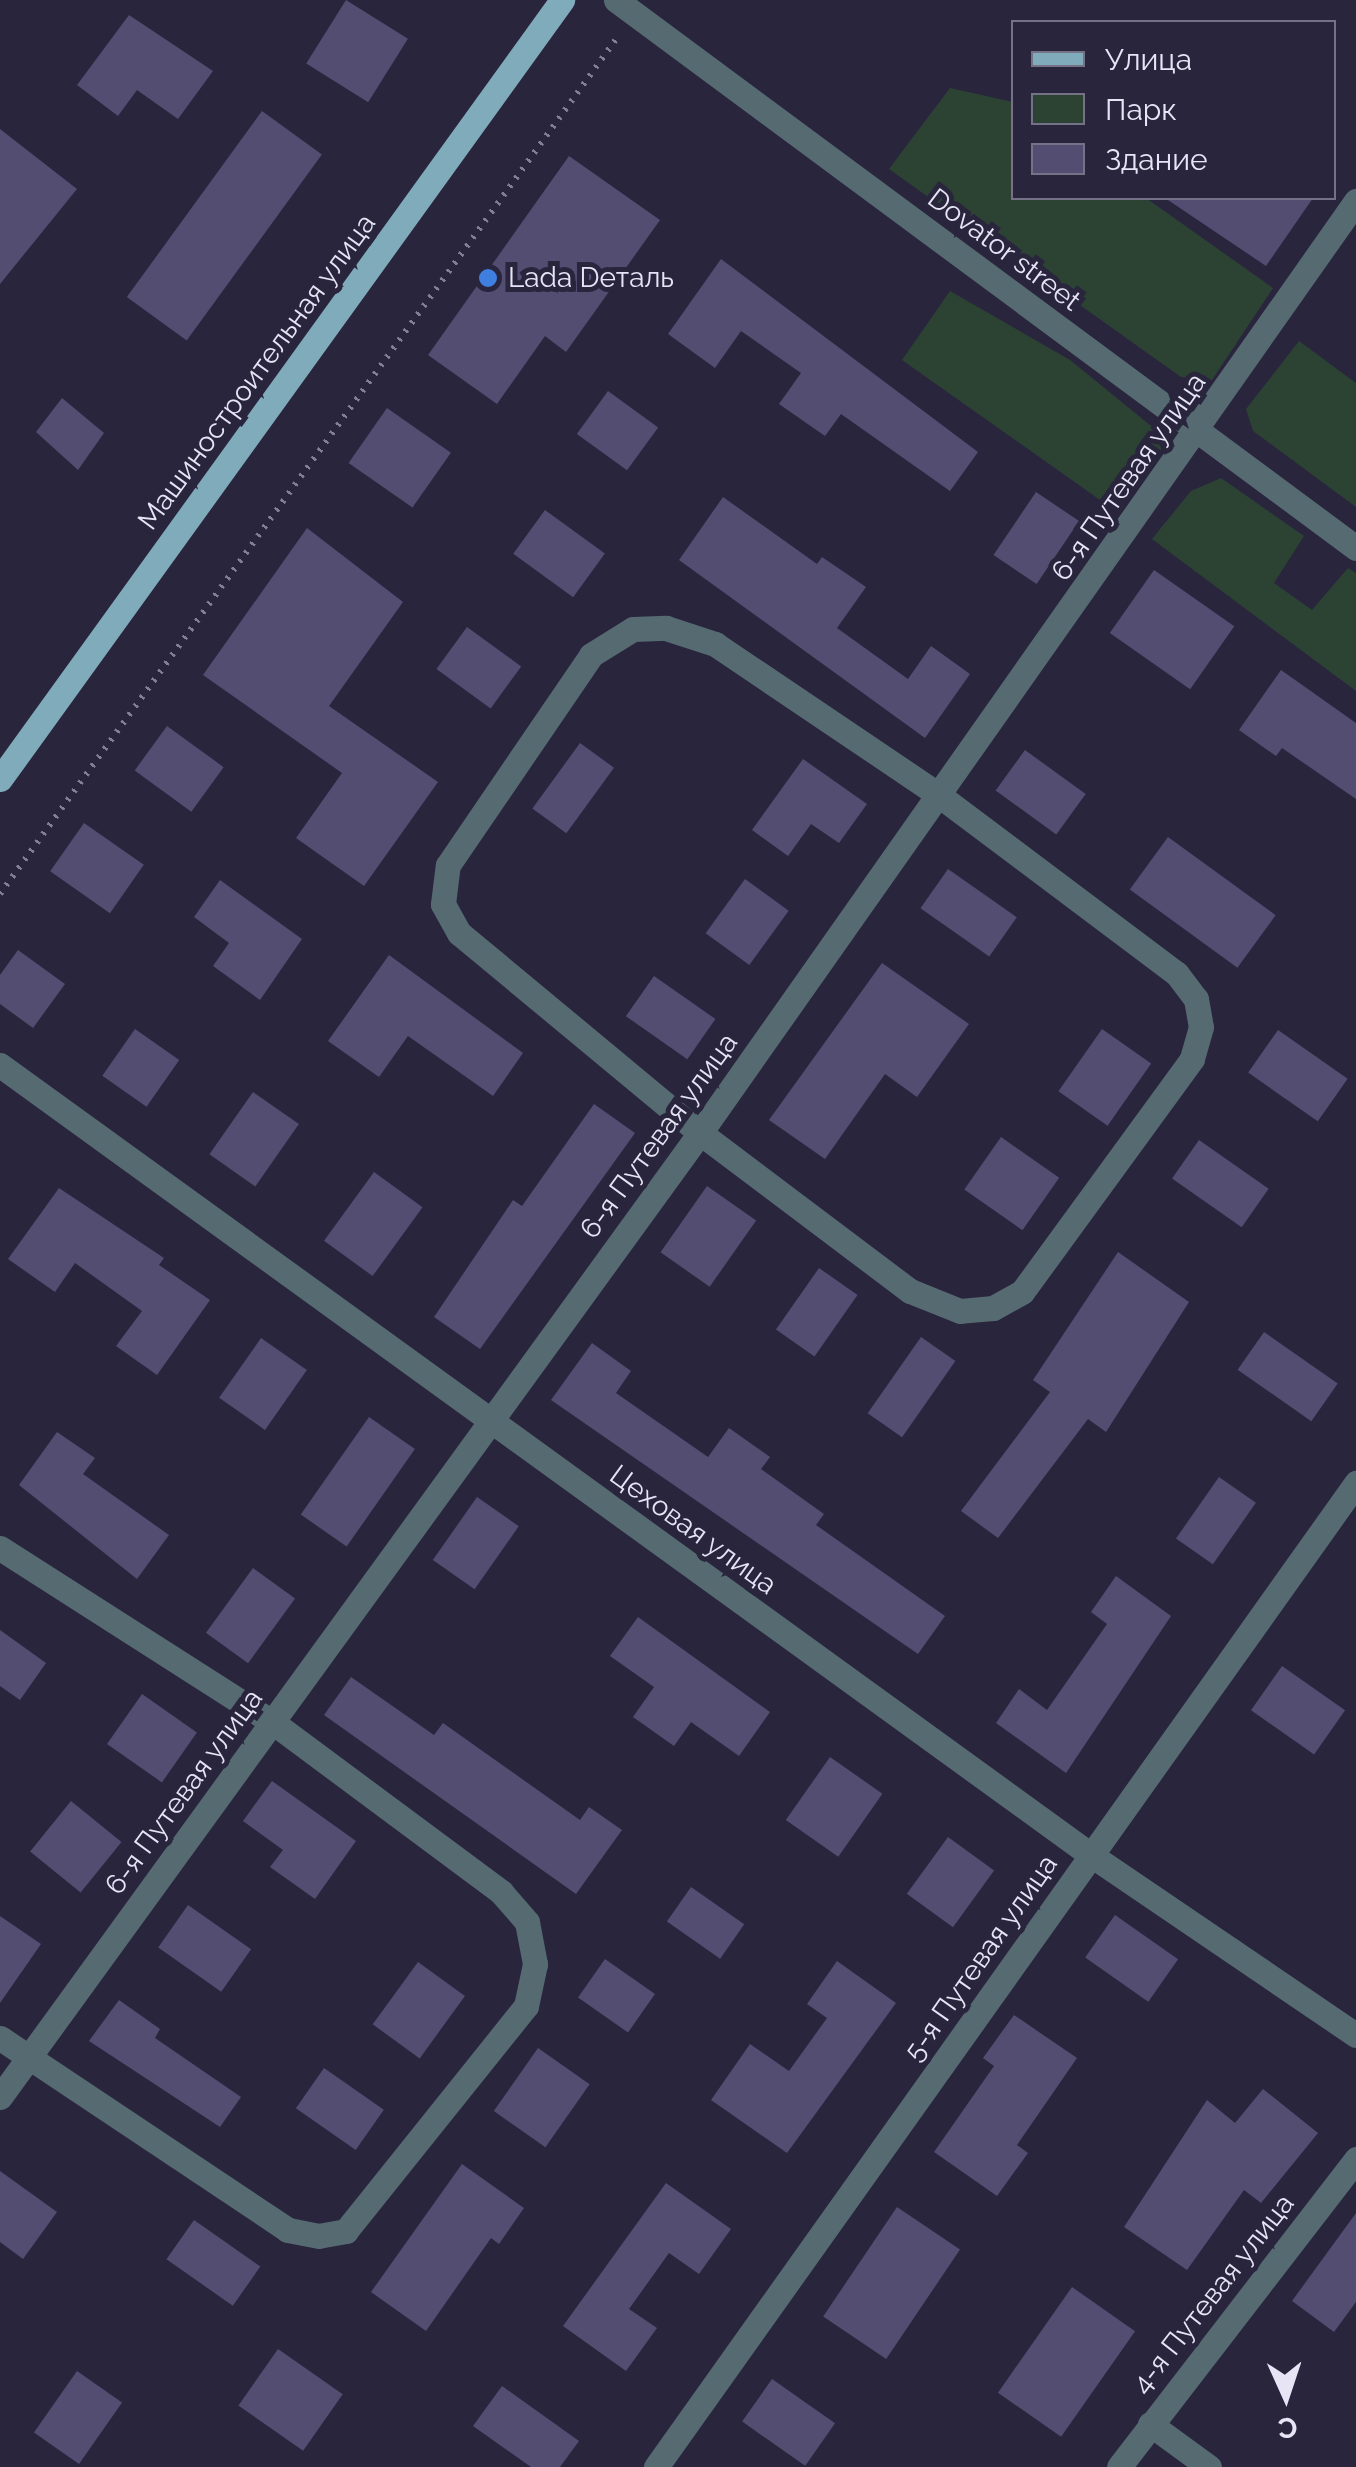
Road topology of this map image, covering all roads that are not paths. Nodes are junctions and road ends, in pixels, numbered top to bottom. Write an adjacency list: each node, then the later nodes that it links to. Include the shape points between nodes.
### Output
1 (562, 0): 6 (main road, Машиностроительная улица)
2 (625, 6): 4 (street, Dovator street)
3 (1356, 202): 4 (street, 6-я Путевая улица)
4 (1199, 432): 5 (street, Dovator street); 7 (street, 6-я Путевая улица)
5 (1356, 548)
6 (0, 779)
7 (940, 796): 9 (street, 6-я Путевая улица); 9 (street, via 715,644 666,628 633,630 591,655 448,864 443,904 459,932); 9 (street, via 1177,974 1196,998 1201,1026 1192,1059 1022,1292 993,1308 960,1311 910,1291)
8 (0, 1065): 10 (street, Цеховая улица)
9 (700, 1133): 10 (street, 6-я Путевая улица)
10 (488, 1418): 13 (street, 6-я Путевая улица); 14 (street, Цеховая улица)
11 (1356, 1483): 14 (street, 5-я Путевая улица)
12 (0, 1548): 13 (street)
13 (271, 1722): 17 (street, 6-я Путевая улица); 17 (street, via 501,1892 528,1922 535,1964 526,2006 346,2231 319,2236 288,2230)
14 (1091, 1855): 15 (street, Цеховая улица); 21 (street, 5-я Путевая улица)
15 (1356, 2035)
16 (0, 2038): 17 (street)
17 (27, 2061): 18 (street, 6-я Путевая улица)
18 (0, 2097)
19 (1356, 2159): 20 (street, 4-я Путевая улица)
20 (1150, 2424): 22 (street, 4-я Путевая улица); 23 (street)
21 (656, 2467)
22 (1119, 2467)
23 (1208, 2467)

